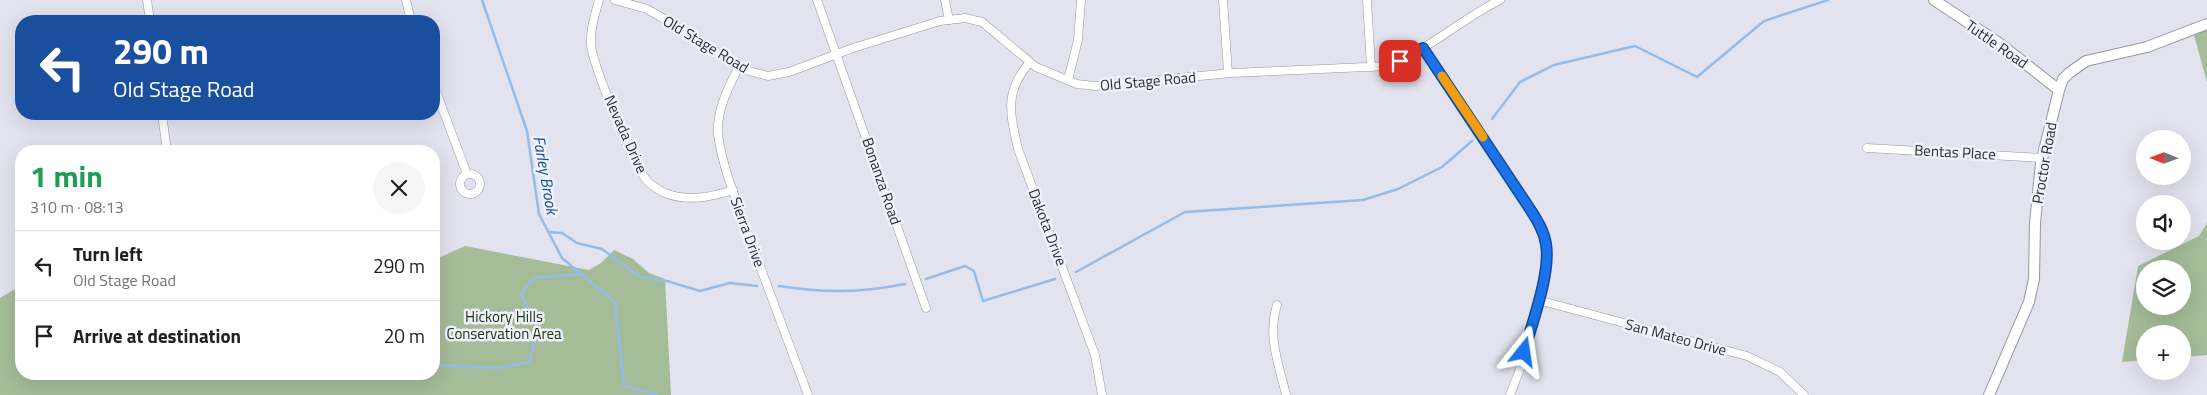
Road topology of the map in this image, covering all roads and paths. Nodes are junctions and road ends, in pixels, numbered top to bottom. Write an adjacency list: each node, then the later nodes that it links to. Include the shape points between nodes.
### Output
1 (148, 0): 13 (street)
2 (406, 0): 14 (street)
3 (599, 0): 31 (street, Nevada Drive, via 591,28 591,46 618,122 648,182 664,193 685,197)
4 (615, 0): 12 (street, Old Stage Road)
5 (817, 0): 18 (street, Bonanza Road)
6 (945, 0): 15 (street)
7 (1081, 0): 23 (street, via 1078,40)
8 (1223, 0): 22 (street)
9 (1367, 0): 20 (street)
10 (1500, 0): 17 (street, Old Stage Road)
11 (1934, 0): 24 (main road, Tuttle Road)
12 (633, 2): 21 (street, Old Stage Road, via 687,32)
13 (149, 15)
14 (410, 15)
15 (949, 20): 18 (street, Old Stage Road); 19 (street, Old Stage Road, via 965,18 982,22)
16 (2207, 24): 24 (main road, Proctor Road, via 2147,47 2086,61 2063,79)
17 (1423, 48): 20 (street, Old Stage Road, via 1389,66); 32 (street, via 1542,232 1547,246 1547,261)
18 (837, 54): 21 (street, Old Stage Road, via 789,72 768,76); 34 (street, Bonanza Road)
19 (1030, 62): 23 (street, Old Stage Road); 37 (street, Dakota Drive, via 1018,76 1014,87 1010,107 1013,126 1018,148 1095,355)
20 (1371, 66): 22 (street, Old Stage Road)
21 (739, 67): 31 (street, Sierra Drive, via 729,86 719,118 718,134)
22 (1228, 73): 23 (street, Old Stage Road, via 1095,86)
23 (1068, 80)
24 (2059, 90): 29 (main road, Proctor Road)
25 (440, 102): 30 (street)
26 (163, 120): 27 (street)
27 (166, 145)
28 (1867, 148): 29 (street, Bentas Place)
29 (2042, 158): 35 (main road, Proctor Road, via 2034,279 2029,302)
30 (467, 174)
31 (733, 190): 36 (street, Sierra Drive)
32 (1538, 300): 39 (street); 40 (street, San Mateo Drive, via 1747,356 1780,372)
33 (1277, 305): 38 (street, via 1272,335)
34 (926, 308)
35 (1990, 394)
36 (808, 395)
37 (1102, 395)
38 (1286, 395)
39 (1510, 395)
40 (1804, 395)

